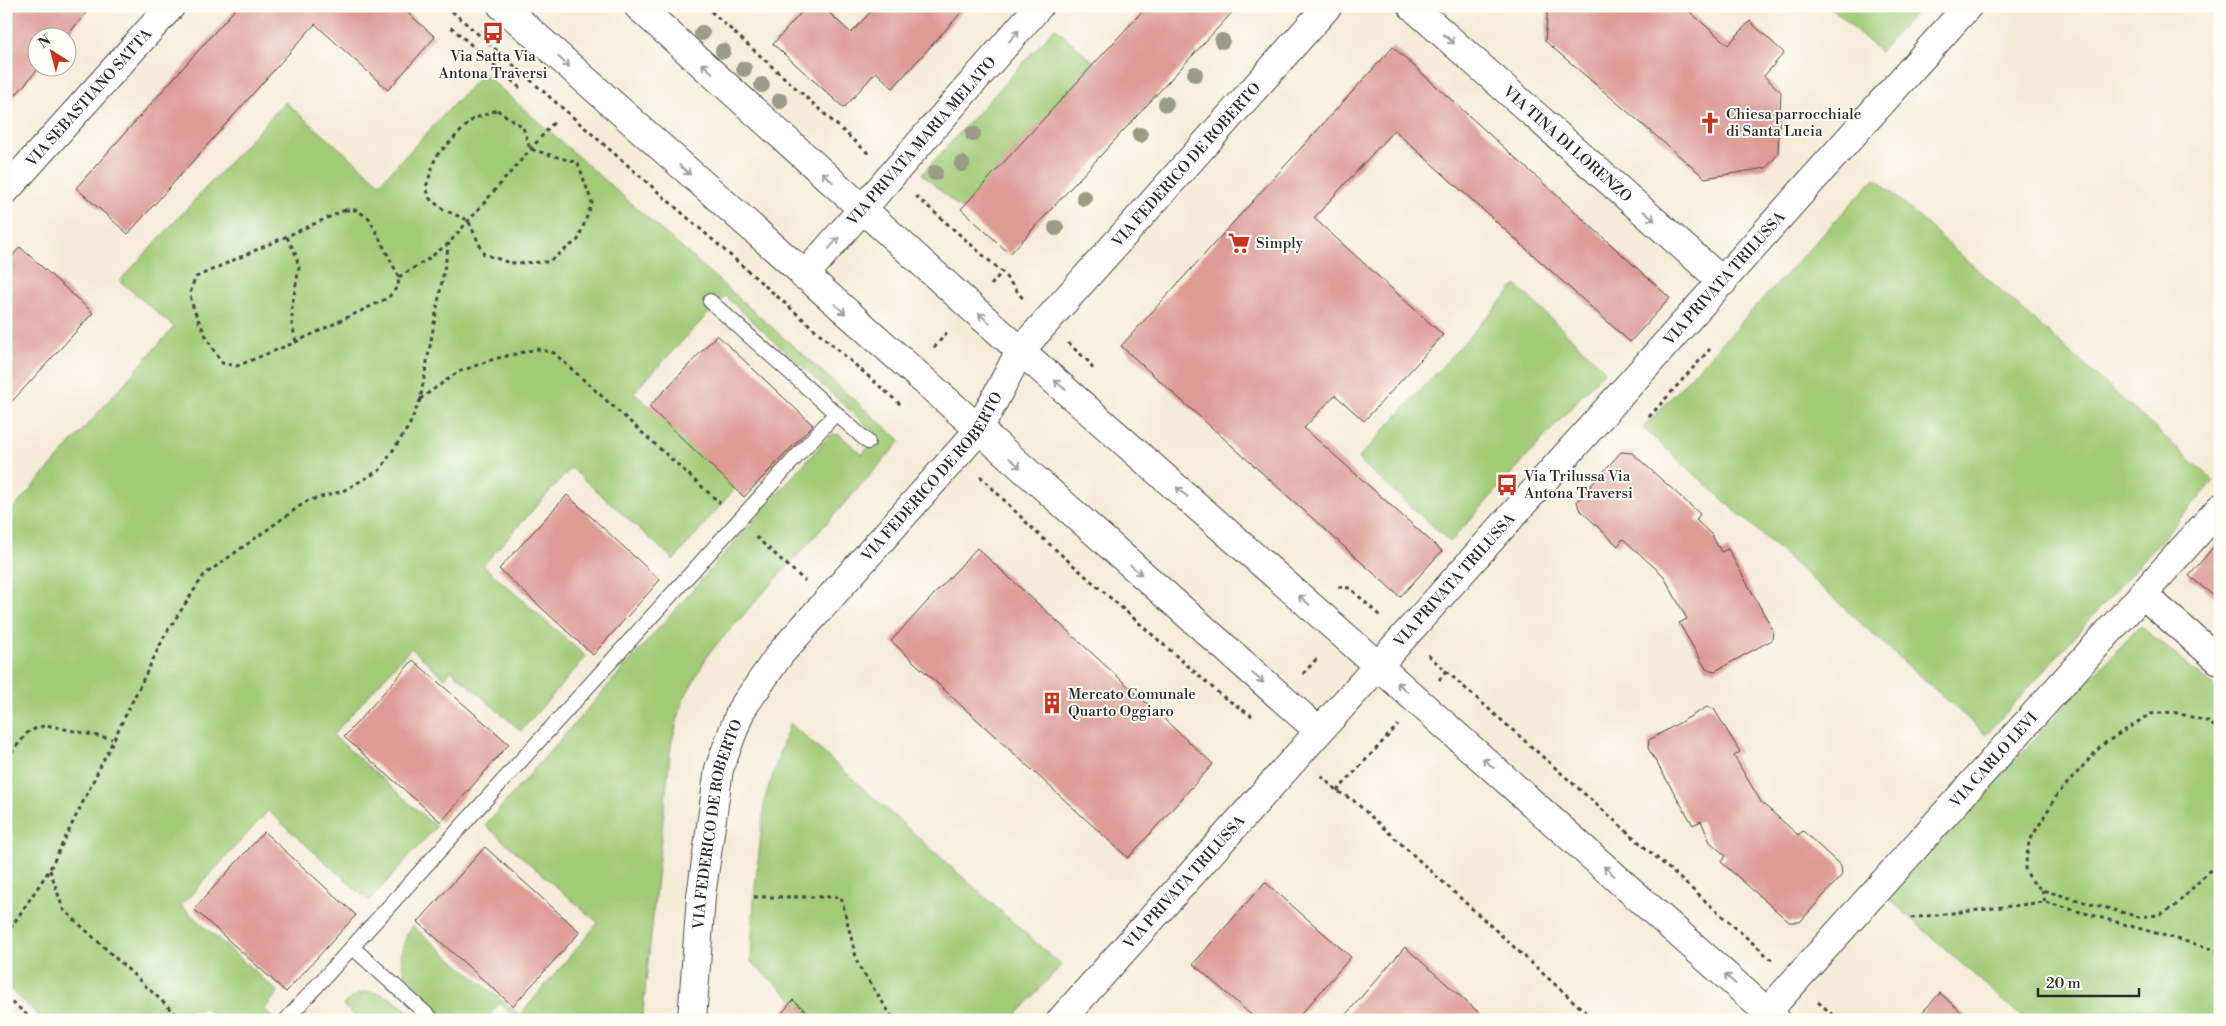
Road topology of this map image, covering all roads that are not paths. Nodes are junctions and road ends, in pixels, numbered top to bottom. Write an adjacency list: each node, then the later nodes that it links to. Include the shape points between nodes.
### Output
1 (171, 6): 8 (street, VIA SEBASTIANO SATTA)
2 (502, 6): 10 (street, one-way to 10)
3 (638, 6): 9 (street, one-way to 3)
4 (1040, 6): 9 (street, VIA PRIVATA MARIA MELATO, one-way to 4)
5 (1328, 6): 13 (street, VIA FEDERICO DE ROBERTO)
6 (1412, 6): 11 (street, VIA TINA DI LORENZO, one-way to 11)
7 (1968, 6): 11 (street, VIA PRIVATA TRILUSSA)
8 (6, 190)
9 (864, 210): 10 (street, VIA PRIVATA MARIA MELATO, one-way to 9); 13 (street, one-way to 9)
10 (804, 276): 15 (street, one-way to 15)
11 (1724, 282): 20 (street, VIA PRIVATA TRILUSSA)
12 (710, 302): 14 (lane)
13 (1020, 351): 15 (street, VIA FEDERICO DE ROBERTO); 20 (street, one-way to 13)
14 (836, 413): 16 (lane); 22 (lane)
15 (978, 430): 21 (street, one-way to 21); 26 (street, VIA FEDERICO DE ROBERTO, via 780,654 741,710 719,769 701,896)
16 (868, 442)
17 (2220, 508): 18 (street, VIA CARLO LEVI)
18 (2142, 594): 19 (street); 23 (street, VIA CARLO LEVI)
19 (2220, 661)
20 (1378, 665): 21 (street, VIA PRIVATA TRILUSSA); 23 (street, one-way to 20)
21 (1318, 731): 27 (street, VIA PRIVATA TRILUSSA)
22 (352, 947): 24 (lane); 25 (lane)
23 (1771, 1016)
24 (286, 1020)
25 (432, 1020)
26 (692, 1020)
27 (1061, 1020)

